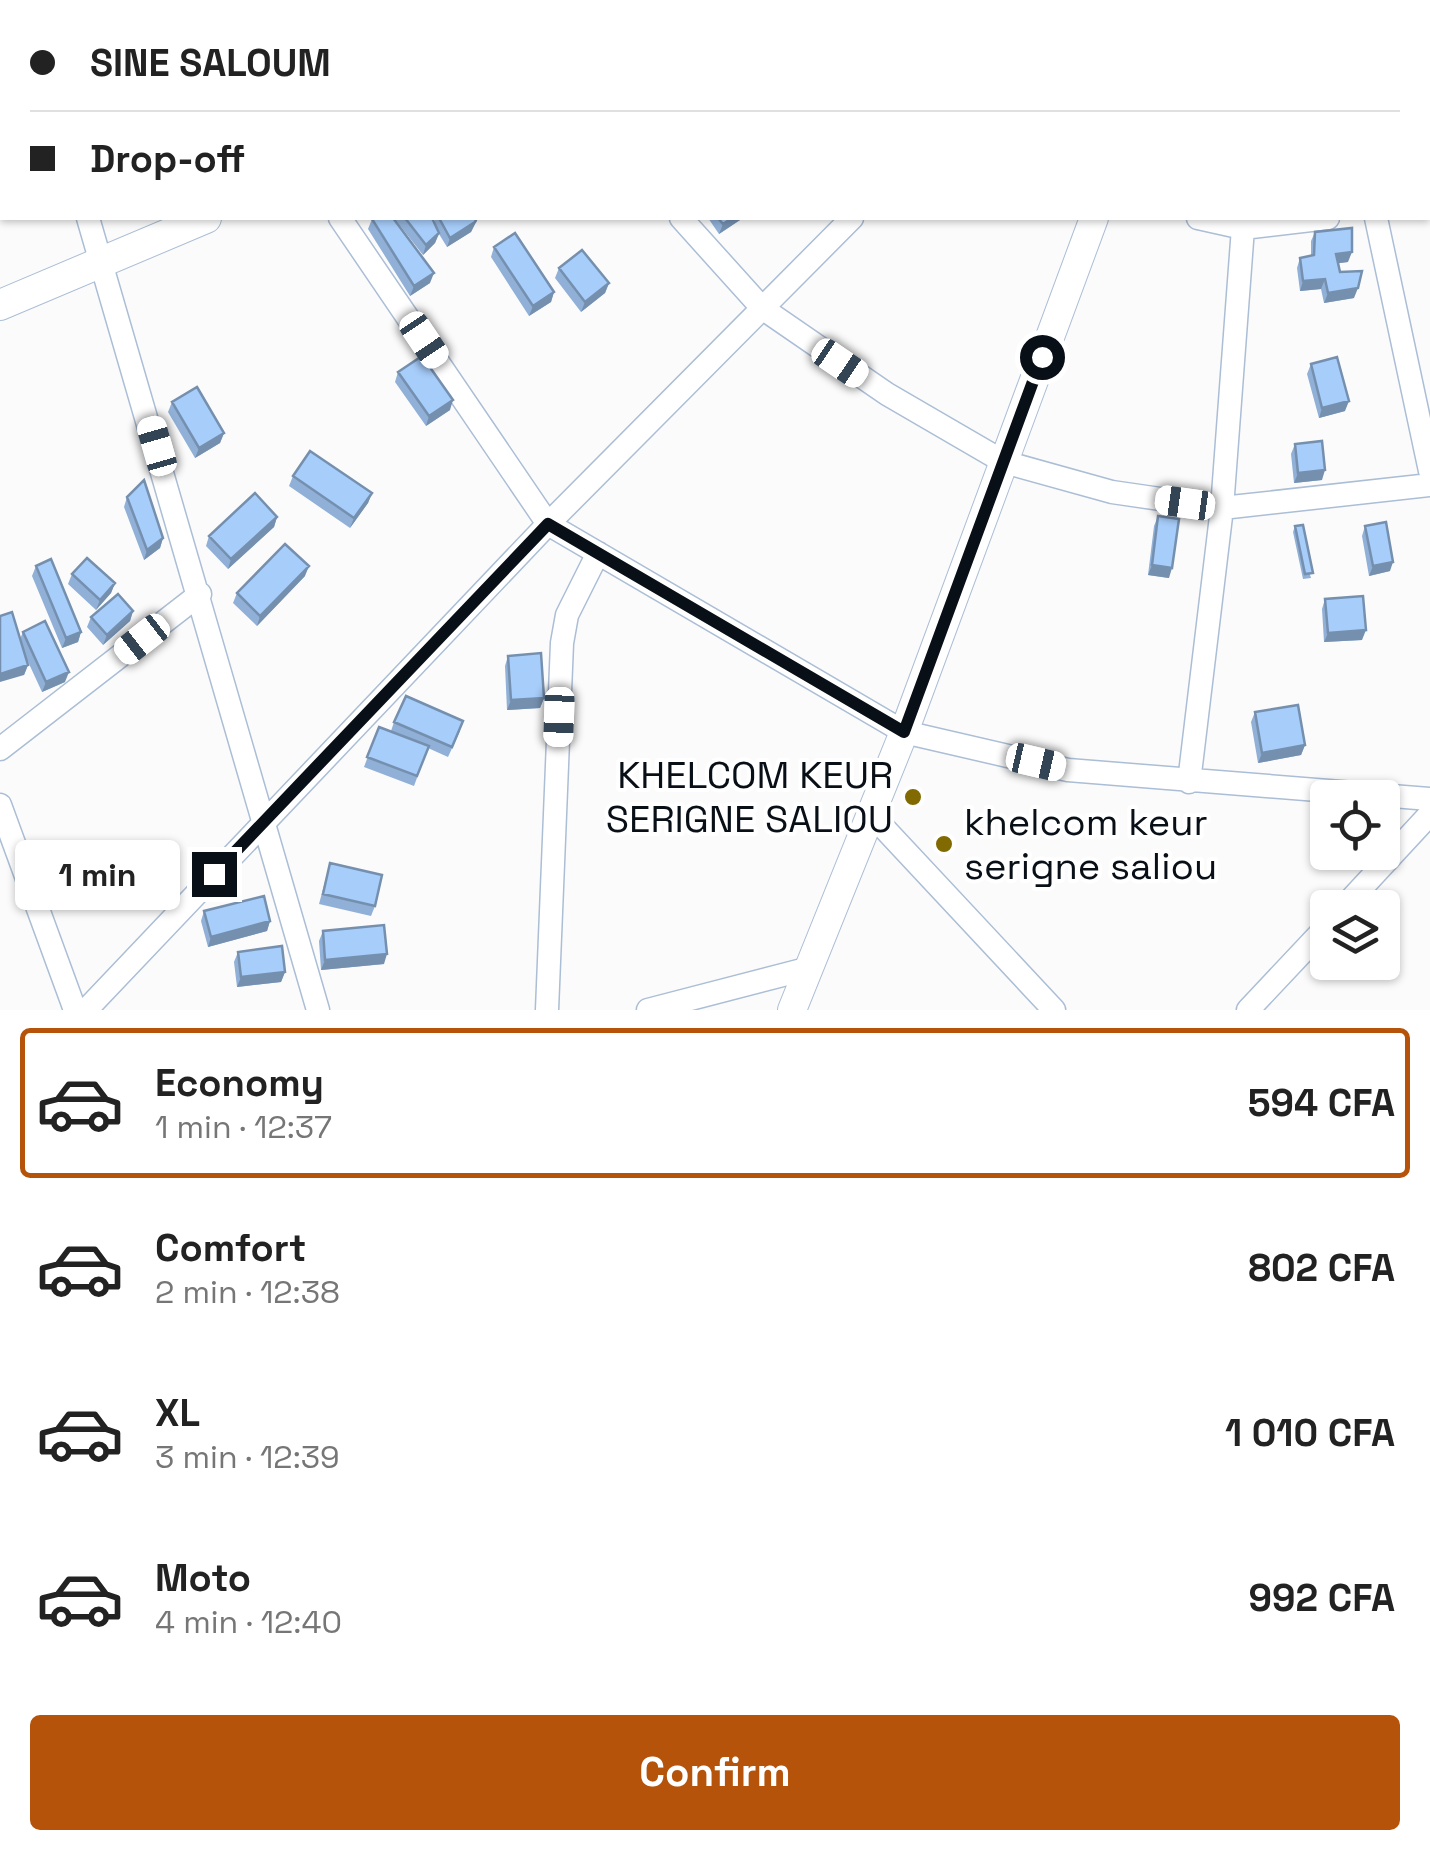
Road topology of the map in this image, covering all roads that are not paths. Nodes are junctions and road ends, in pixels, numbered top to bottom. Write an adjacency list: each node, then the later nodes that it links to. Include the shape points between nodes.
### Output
1 (89, 220): 11 (street)
2 (201, 220): 11 (main road)
3 (341, 220): 18 (street)
4 (683, 220): 13 (street)
5 (850, 220): 13 (street)
6 (1093, 220): 14 (street)
7 (1207, 220): 10 (street)
8 (1311, 220): 10 (street)
9 (1376, 220): 15 (street)
10 (1244, 228): 17 (street)
11 (103, 262): 12 (main road); 20 (street)
12 (0, 305)
13 (762, 308): 14 (street, via 887,394); 18 (street)
14 (1004, 462): 17 (street, via 1112,492); 21 (street)
15 (1430, 471)
16 (1430, 485): 17 (street)
17 (1222, 508): 23 (street)
18 (548, 524): 19 (street); 28 (street)
19 (598, 553): 21 (street); 35 (street, via 568,615 562,644)
20 (200, 594): 22 (street); 28 (street)
21 (904, 732): 23 (street, via 1068,770); 26 (street)
22 (0, 750)
23 (1190, 782): 24 (street)
24 (1430, 799)
25 (0, 805): 32 (street)
26 (869, 812): 31 (street); 38 (street)
27 (1430, 814): 29 (street)
28 (265, 820): 33 (street); 34 (street)
29 (1360, 890)
30 (1310, 943): 39 (street)
31 (806, 969): 36 (street); 37 (street)
32 (76, 1010)
33 (86, 1010)
34 (318, 1010)
35 (546, 1010)
36 (648, 1010)
37 (792, 1010)
38 (1054, 1010)
39 (1248, 1010)

